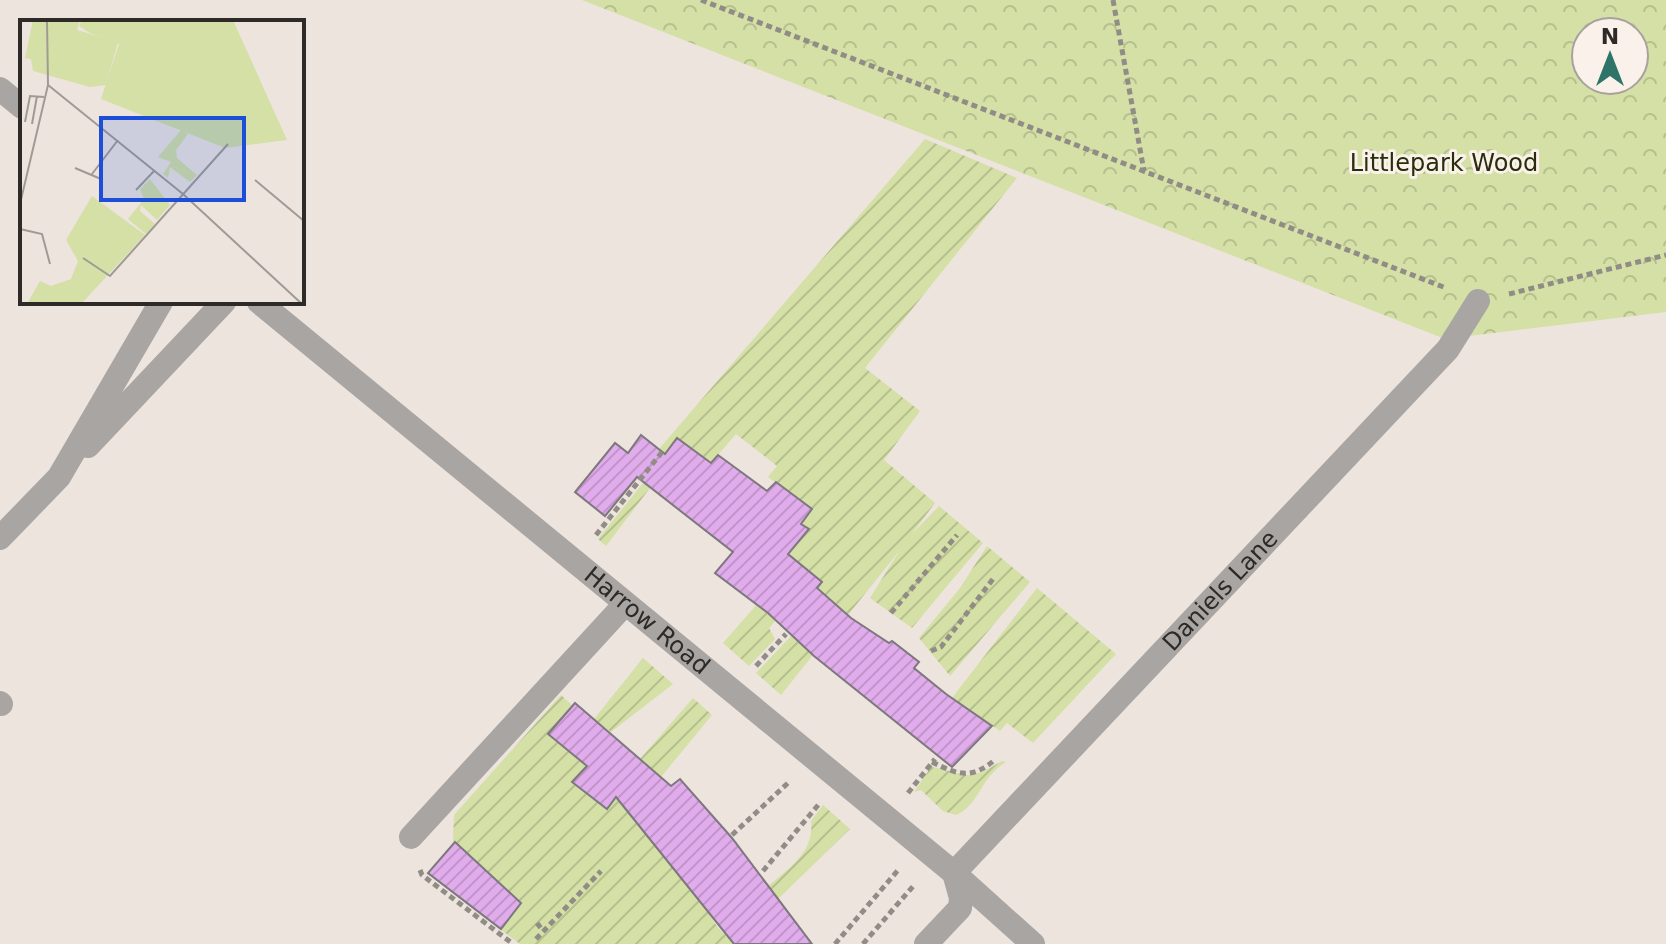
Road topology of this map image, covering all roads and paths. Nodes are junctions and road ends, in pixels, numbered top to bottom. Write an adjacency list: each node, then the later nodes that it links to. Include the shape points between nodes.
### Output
1 (701, 0): 5 (path)
2 (1113, 0): 5 (path)
3 (0, 89): 4 (street)
4 (20, 105)
5 (1145, 172): 7 (path)
6 (1666, 255): 7 (path)
7 (1478, 301): 31 (street, Daniels Lane, via 1448,349)
8 (160, 304): 12 (street)
9 (222, 304): 12 (street)
10 (261, 304): 17 (street, Harrow Road)
11 (662, 452): 15 (path)
12 (59, 477): 14 (street)
13 (957, 535): 18 (path)
14 (0, 538)
15 (591, 542)
16 (993, 579): 20 (path, via 941,647)
17 (625, 604): 27 (street); 31 (street, Harrow Road)
18 (891, 613)
19 (786, 634): 21 (path)
20 (931, 651)
21 (750, 672)
22 (996, 759): 25 (path, via 980,772 965,773 933,760)
23 (796, 776): 26 (path)
24 (823, 799): 30 (path)
25 (903, 799)
26 (732, 835)
27 (411, 837): 36 (path, via 422,875)
28 (903, 864): 37 (path)
29 (601, 871): 34 (path)
30 (763, 871)
31 (954, 873): 39 (street, via 960,908); 40 (street, Harrow Road)
32 (921, 878): 38 (path)
33 (537, 923): 34 (path)
34 (543, 931): 35 (path)
35 (536, 939)
36 (513, 944)
37 (835, 944)
38 (863, 944)
39 (926, 944)
40 (1033, 944)

